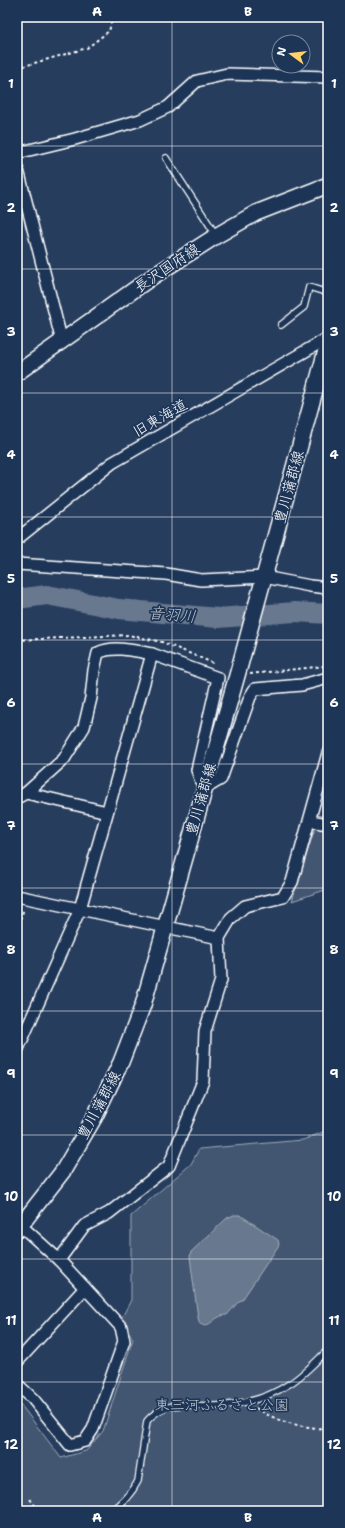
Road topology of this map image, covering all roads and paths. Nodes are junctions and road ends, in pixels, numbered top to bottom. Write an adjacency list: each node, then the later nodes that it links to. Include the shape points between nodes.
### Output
1 (114, 17): 2 (path, via 109,31 87,48)
2 (17, 68)
3 (328, 77): 4 (street, via 227,74 197,81 168,107 140,120)
4 (17, 153)
5 (166, 158): 8 (lane)
6 (17, 166): 12 (street)
7 (328, 184): 8 (main road, 長沢国府線, via 256,213)
8 (216, 236): 12 (main road, 長沢国府線, via 152,276)
9 (328, 293): 10 (lane, via 309,287 304,307)
10 (281, 325)
11 (328, 338): 15 (street, 旧東海道, via 112,463)
12 (62, 342): 14 (main road, 長沢国府線)
13 (328, 343): 17 (main road, 豊川蒲郡線)
14 (17, 373)
15 (17, 539)
16 (17, 564): 17 (street, via 166,574 202,580)
17 (263, 580): 18 (street); 24 (main road, 豊川蒲郡線)
18 (328, 588)
19 (128, 635): 20 (path)
20 (17, 640)
21 (152, 654): 24 (street, via 218,678 197,770); 25 (street, via 128,650 104,650 98,653 84,727 64,759); 26 (street)
22 (328, 678): 24 (street, via 302,685 255,689 221,779)
23 (328, 753): 27 (street)
24 (204, 789): 32 (main road, 豊川蒲郡線)
25 (22, 796): 26 (street)
26 (107, 812): 31 (street)
27 (310, 821): 28 (street); 34 (street, via 292,882 283,897 245,906 231,918)
28 (328, 824)
29 (17, 896): 31 (street)
30 (25, 906): 33 (path)
31 (80, 909): 32 (street); 35 (street)
32 (165, 927): 34 (street); 36 (main road, 豊川蒲郡線, via 143,1005 121,1062 94,1118 63,1170)
33 (17, 931)
34 (219, 938): 37 (street, via 221,980 205,1031 203,1081 169,1166 110,1213 84,1226)
35 (17, 1051)
36 (18, 1226): 37 (street)
37 (59, 1260): 38 (street)
38 (85, 1288): 40 (street); 41 (street, via 121,1327 124,1341 93,1429 84,1441 70,1445 33,1399)
39 (328, 1350): 42 (lane, via 290,1384)
40 (17, 1362)
41 (17, 1384)
42 (246, 1402): 43 (path, via 292,1425); 46 (lane, via 214,1406 172,1405 153,1414 148,1421 138,1481 134,1489)
43 (328, 1429)
44 (30, 1498): 45 (path)
45 (39, 1511)
46 (111, 1511)

